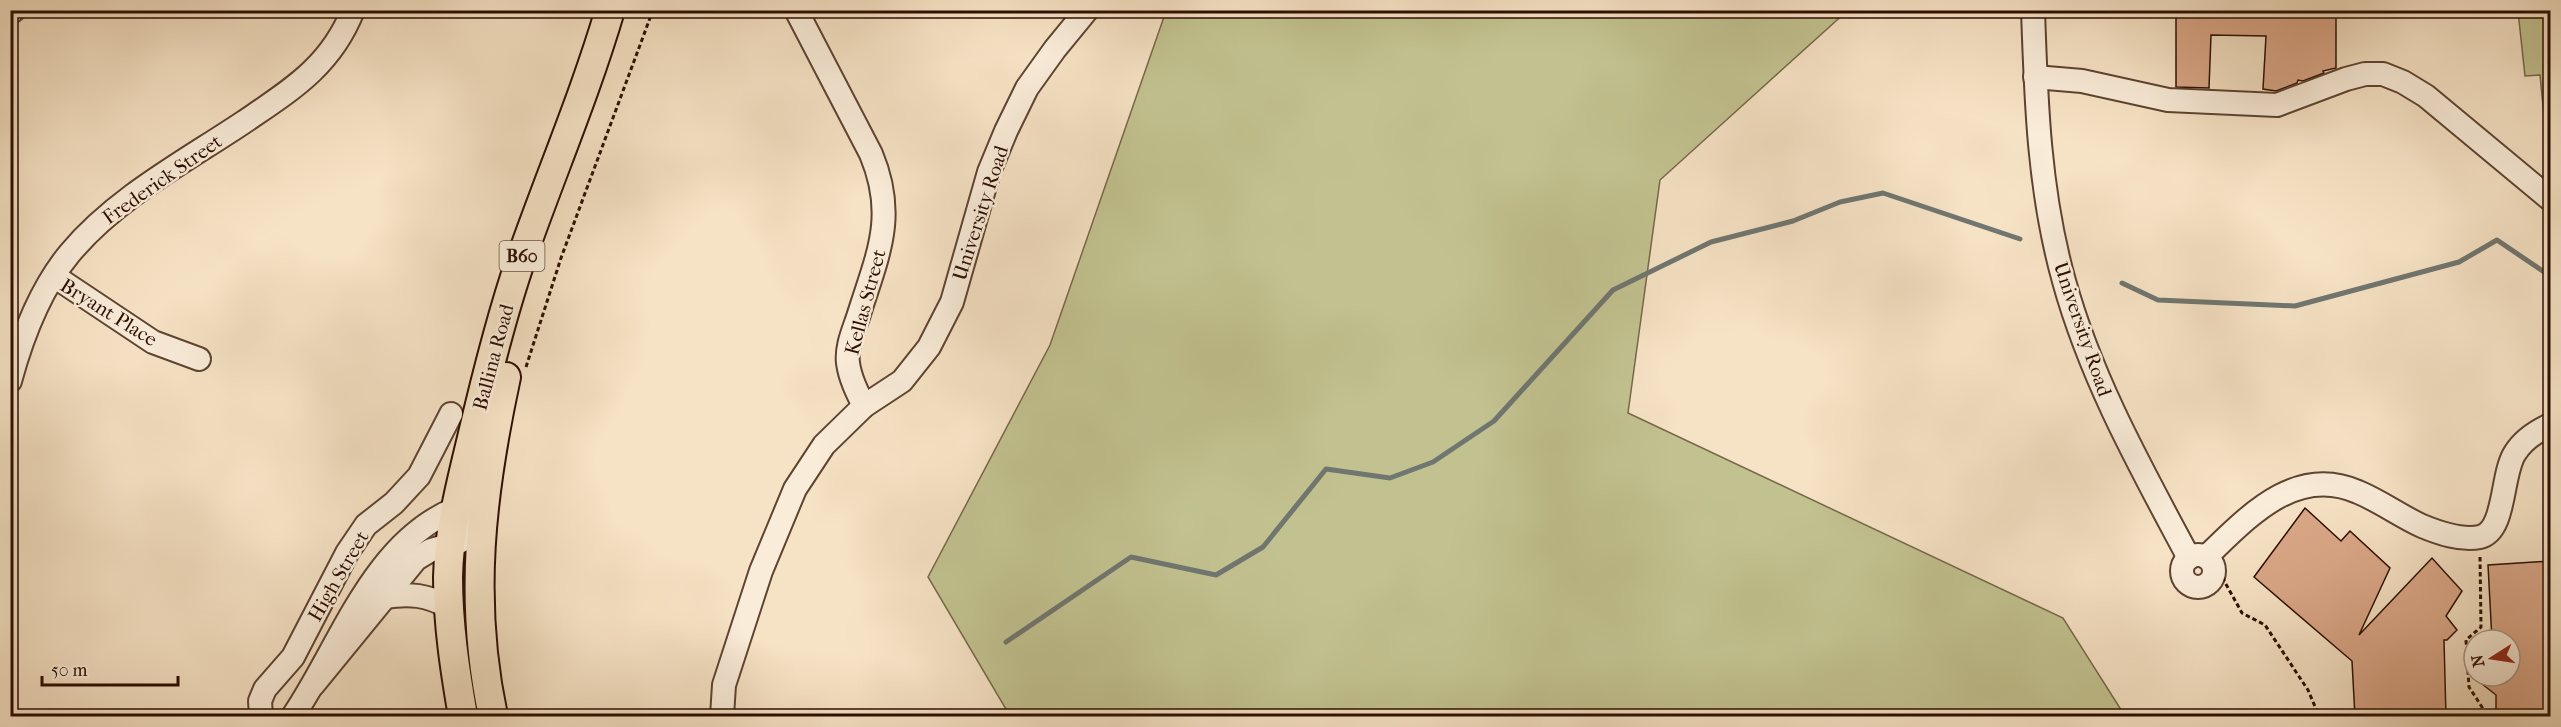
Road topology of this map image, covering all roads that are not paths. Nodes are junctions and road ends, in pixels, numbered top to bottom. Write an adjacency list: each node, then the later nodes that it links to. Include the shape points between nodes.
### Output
1 (14, 10): 8 (street)
2 (353, 10): 11 (street, Frederick Street, via 330,53 310,75 126,201 88,234)
3 (610, 10): 18 (main road, Ballina Road / B60, via 496,339)
4 (628, 10): 17 (main road, Ballina Road / B60, via 528,295 507,370)
5 (796, 10): 14 (street, Kellas Street, via 871,154 885,201 879,252 849,344 851,376)
6 (1086, 10): 14 (street, University Road, via 1027,88 1006,131 989,172 952,302 929,347 902,381)
7 (2033, 10): 9 (street, University Road)
8 (10, 13)
9 (2035, 77): 10 (street, via 2082,81 2168,100 2277,105 2346,79 2383,74 2426,96); 16 (street, University Road, via 2046,202 2075,319 2120,428 2206,559 2272,500 2306,486 2324,484 2358,492 2436,532 2480,537 2499,518 2508,469 2516,452)
10 (2550, 199)
11 (54, 276): 12 (street, Bryant Place, via 153,342); 13 (street, Frederick Street, via 26,332)
12 (199, 359)
13 (10, 381)
14 (864, 406): 27 (street, via 824,445 795,489 761,571 727,675)
15 (451, 414): 23 (street, High Street, via 418,476 394,504 366,525 347,553 293,657 265,689 260,701)
16 (2550, 425)
17 (485, 486): 19 (street, via 465,538); 26 (main road, Ballina Road / B60, via 478,570 480,621)
18 (455, 508): 19 (main road, Ballina Road / B60); 22 (street, via 419,529 401,546 349,618)
19 (450, 544): 20 (street, via 416,559); 21 (main road, Ballina Road / B60)
20 (385, 597): 21 (street, via 413,594); 22 (street)
21 (449, 607): 25 (main road, Ballina Road / B60)
22 (313, 685): 24 (street)
23 (261, 717)
24 (293, 717)
25 (463, 717)
26 (493, 717)
27 (722, 717)

